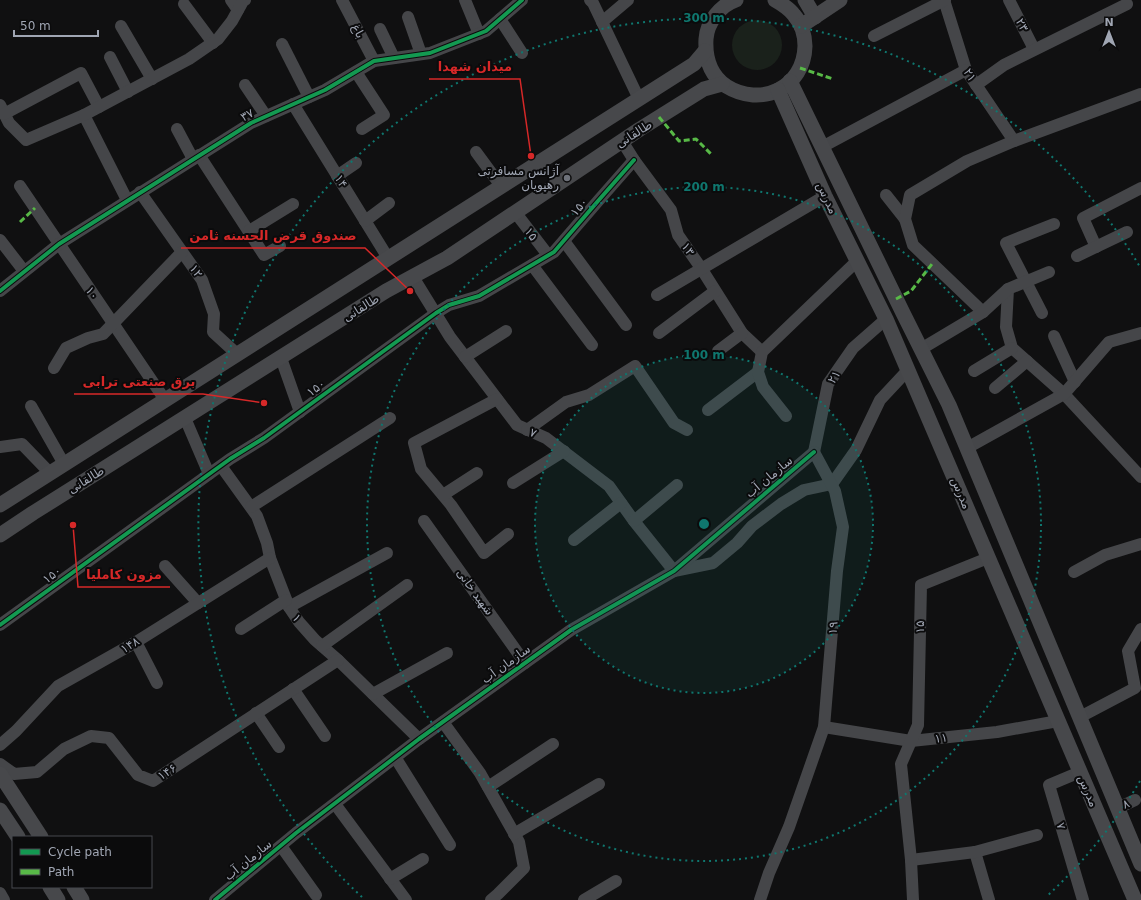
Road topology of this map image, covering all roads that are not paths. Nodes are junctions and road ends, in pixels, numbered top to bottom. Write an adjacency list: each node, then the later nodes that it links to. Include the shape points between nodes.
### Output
1 (342, 0): 33 (street, باغ)
2 (465, 0): 23 (street)
3 (522, 0): 18 (street, ۳۷)
4 (590, 0): 19 (street)
5 (628, 0): 19 (street)
6 (736, 0): 15 (main road)
7 (775, 0): 21 (main road, via 795,15)
8 (805, 0): 17 (main road)
9 (840, 0): 17 (main road)
10 (945, 0): 24 (street); 34 (street, ۲۱)
11 (1009, 0): 27 (street, ۲۳)
12 (238, 3): 25 (street, via 232,21)
13 (184, 4): 25 (street)
14 (1127, 4): 27 (street)
15 (718, 5): 28 (main road, via 706,36)
16 (408, 17): 30 (street)
17 (815, 17): 21 (main road)
18 (500, 19): 23 (street, ۳۷); 29 (street)
19 (602, 22): 45 (street)
20 (121, 26): 36 (street)
21 (801, 26): 37 (main road, via 805,39 805,54 800,68)
22 (380, 29): 32 (street)
23 (479, 34): 30 (street, ۳۷)
24 (874, 36)
25 (212, 43): 36 (street)
26 (282, 44): 44 (street)
27 (1034, 49): 40 (street, via 1004,65)
28 (705, 51): 38 (main road, via 708,63); 45 (main road, طالقانی, via 694,64)
29 (522, 53)
30 (421, 54): 32 (street, ۳۷)
31 (110, 57): 42 (street)
32 (394, 58): 33 (street, ۳۷)
33 (374, 61): 35 (street, ۳۷)
34 (966, 70): 40 (street, ۲۱); 55 (street)
35 (356, 72): 44 (street, ۳۷); 52 (street, via 384,115)
36 (152, 79): 42 (street)
37 (790, 82): 41 (main road); 55 (main road, مدرس)
38 (722, 84): 41 (main road, via 749,95 764,95); 53 (main road, طالقانی, via 704,89)
39 (245, 85): 49 (street)
40 (976, 85): 54 (street, ۲۱)
41 (778, 90): 66 (main road, مدرس)
42 (128, 92): 47 (street)
43 (1141, 94): 54 (street)
44 (309, 97): 46 (street, ۳۷)
45 (639, 99): 62 (main road, طالقانی)
46 (293, 104): 49 (street, ۳۷); 60 (street, ۱۴)
47 (99, 108): 48 (street); 50 (street, via 81,73)
48 (84, 115): 50 (street, via 26,140); 67 (street)
49 (266, 116): 57 (street, ۳۷)
50 (3, 117)
51 (177, 129): 57 (street)
52 (362, 129)
53 (622, 141): 58 (street, ۱۳); 70 (main road, طالقانی)
54 (1014, 141): 71 (street, via 967,161 910,195)
55 (822, 147): 109 (main road, مدرس)
56 (476, 152): 62 (street)
57 (196, 157): 64 (street, ۳۷); 74 (street)
58 (634, 160): 77 (street, ۱۵۰); 87 (street, ۱۳, via 672,210 678,234)
59 (356, 163): 60 (street)
60 (337, 176): 72 (street, ۱۴)
61 (20, 186): 78 (street, ۱۰)
62 (501, 186): 84 (main road, طالقانی)
63 (1141, 188): 80 (street, via 1083,218)
64 (140, 192): 67 (street, ۳۷); 81 (street, ۱۲)
65 (886, 195): 71 (street)
66 (825, 196): 85 (main road, مدرس); 87 (street)
67 (127, 200): 78 (street, ۳۷)
68 (389, 203): 72 (street)
69 (293, 204): 74 (street)
70 (515, 212): 82 (street, ۱۵); 90 (main road, طالقانی, via 447,258)
71 (905, 219): 96 (street, via 913,245)
72 (365, 221): 84 (street, ۱۴)
73 (1054, 224): 91 (street, via 1006,243)
74 (249, 231): 79 (street, via 264,255)
75 (1127, 232): 80 (street)
76 (0, 240): 88 (street)
77 (564, 241): 82 (street, ۱۵۰); 101 (street)
78 (59, 244): 88 (street, ۳۷); 100 (street, ۱۰)
79 (280, 246)
80 (1096, 247): 83 (street)
81 (182, 252): 100 (street); 112 (street, ۱۲, via 202,280 214,314 213,332)
82 (548, 256): 86 (street, ۱۵۰)
83 (1077, 256)
84 (388, 258): 112 (main road, طالقانی)
85 (857, 261): 99 (main road, مدرس); 111 (street)
86 (532, 265): 98 (street, ۱۵۰, via 479,296 449,305); 107 (street)
87 (701, 268): 94 (street, ۱۳); 95 (street)
88 (24, 271): 93 (street, ۳۷)
89 (1049, 272): 91 (street)
90 (413, 277): 98 (street, ۷); 114 (main road, طالقانی)
91 (1027, 281): 92 (street); 97 (street)
92 (1008, 289): 96 (street); 108 (street, via 1006,327)
93 (0, 291)
94 (716, 291): 103 (street); 105 (street, ۱۳)
95 (657, 295)
96 (983, 312): 109 (street)
97 (1042, 312)
98 (436, 314): 113 (street, ۷); 127 (street, ۱۵۰)
99 (886, 319): 117 (main road, مدرس); 136 (street, ۲۱, via 853,348 828,384)
100 (112, 323): 116 (street, via 103,334 66,348); 124 (street, ۱۰)
101 (626, 325)
102 (506, 331): 113 (street)
103 (659, 333)
104 (1141, 333): 120 (street, via 1109,342)
105 (742, 334): 110 (street); 111 (street, ۱۳)
106 (1054, 336): 120 (street)
107 (592, 345)
108 (1012, 348): 115 (street); 118 (street)
109 (921, 349): 134 (main road, مدرس)
110 (718, 351)
111 (762, 352): 119 (street)
112 (237, 354): 124 (main road, طالقانی)
113 (465, 356): 123 (street, ۷)
114 (281, 358): 127 (street); 129 (main road, طالقانی)
115 (1027, 361): 121 (street); 122 (street)
116 (54, 368)
117 (908, 370): 144 (street, via 880,400 856,450); 158 (main road, مدرس)
118 (974, 371)
119 (758, 372): 126 (street); 128 (street, via 763,387)
120 (1075, 382): 122 (street)
121 (995, 388)
122 (1064, 394): 134 (street); 142 (street)
123 (497, 399): 131 (street, ۷, via 516,425); 146 (street, via 414,443 421,469)
124 (165, 400): 137 (main road, طالقانی)
125 (30, 406): 137 (street)
126 (708, 410)
127 (300, 412): 138 (street, ۱۵۰)
128 (786, 416)
129 (186, 418): 141 (street); 153 (main road, طالقانی)
130 (390, 418): 149 (street)
131 (527, 430): 132 (street, via 566,402 590,395 635,366 674,423); 135 (street, ۷, via 546,438)
132 (687, 430)
133 (0, 447): 140 (street, via 22,444)
134 (967, 448): 169 (main road, مدرس)
135 (564, 451): 143 (street); 147 (street, ۷, via 609,486)
136 (814, 452): 144 (street, ۱۹); 160 (street, سازمان آب)
137 (64, 464): 140 (main road, طالقانی)
138 (221, 466): 141 (street, ۱۵۰); 149 (street, ۱)
139 (477, 472): 146 (street)
140 (50, 473): 148 (main road, طالقانی)
141 (209, 474): 165 (street, ۱۵۰)
142 (1141, 477)
143 (513, 483)
144 (832, 484): 160 (street, سازمان آب, via 804,490 781,504 752,526 737,543 713,563); 182 (street, ۱۹, via 843,527)
145 (677, 485): 151 (street)
146 (443, 495): 152 (street, via 484,553)
147 (621, 503): 151 (street, ۷); 154 (street)
148 (0, 505)
149 (251, 507): 157 (street, ۱, via 258,516)
150 (424, 521): 174 (street, شهید خانی)
151 (634, 521): 160 (street, ۷)
152 (508, 534)
153 (0, 535)
154 (574, 540)
155 (1141, 544): 161 (street, via 1105,555)
156 (387, 553): 164 (street)
157 (270, 558): 163 (street, ۱۴۸); 164 (street, ۱)
158 (988, 558): 172 (main road, مدرس); 185 (street, ۱۵, via 921,585 918,725)
159 (165, 566): 163 (street)
160 (674, 571): 174 (street, سازمان آب, via 571,630)
161 (1074, 572)
162 (407, 585): 170 (street)
163 (198, 603): 168 (street, ۱۴۸)
164 (288, 604): 166 (street); 170 (street, ۱, via 299,622)
165 (0, 625)
166 (240, 629)
167 (1141, 629): 179 (street, via 1128,651 1135,688)
168 (136, 642): 175 (street); 187 (street, ۱۴۸, via 58,686)
169 (1048, 642): 172 (main road); 179 (main road, مدرس)
170 (322, 646): 173 (street, ۱)
171 (447, 653): 177 (street)
172 (1029, 654): 180 (main road, مدرس)
173 (338, 660): 176 (street, ۱۴۶); 177 (street, ۱)
174 (525, 663): 181 (street, سازمان آب)
175 (157, 683)
176 (293, 689): 178 (street, ۱۴۶); 183 (street)
177 (373, 694): 184 (street, ۱)
178 (256, 713): 188 (street); 190 (street, ۱۴۶, via 153,781 138,775 109,738 91,736 64,749 37,772 14,774)
179 (1080, 717): 197 (main road, مدرس)
180 (1058, 721): 185 (street, ۱۱, via 996,732); 191 (main road, مدرس)
181 (443, 722): 184 (street, سازمان آب); 194 (street)
182 (824, 727): 185 (street, ۱۱); 223 (street, ۱۹, via 789,828)
183 (325, 736)
184 (419, 739): 189 (street, سازمان آب)
185 (911, 741): 208 (street, via 901,764)
186 (553, 744): 194 (street)
187 (0, 745)
188 (279, 747)
189 (395, 758): 196 (street, سازمان آب); 203 (street)
190 (0, 764)
191 (1080, 772): 226 (street, ۷, via 1049,785); 227 (main road, مدرس)
192 (0, 774): 202 (main road)
193 (599, 784): 199 (street)
194 (488, 787): 199 (street)
195 (1135, 800): 197 (street, ۸)
196 (335, 804): 204 (street, سازمان آب); 210 (street)
197 (1118, 808): 205 (main road, مدرس)
198 (0, 810): 201 (main road)
199 (514, 834): 221 (street, via 519,842 524,868)
200 (1037, 835): 206 (street)
201 (17, 836)
202 (40, 836)
203 (450, 845)
204 (281, 846): 215 (street); 219 (street, سازمان آب)
205 (1138, 848): 209 (main road, مدرس)
206 (975, 852): 208 (street); 225 (street)
207 (424, 858): 210 (street)
208 (911, 860): 224 (street)
209 (1141, 864)
210 (390, 879): 220 (street)
211 (616, 881): 222 (street)
212 (51, 888): 217 (main road)
213 (75, 888): 218 (main road)
214 (0, 893): 216 (street)
215 (316, 895)
216 (4, 900)
217 (58, 900)
218 (82, 900)
219 (215, 900)
220 (406, 900)
221 (491, 900)
222 (584, 900)
223 (760, 900)
224 (913, 900)
225 (989, 900)
226 (1083, 900)
227 (1135, 900)

